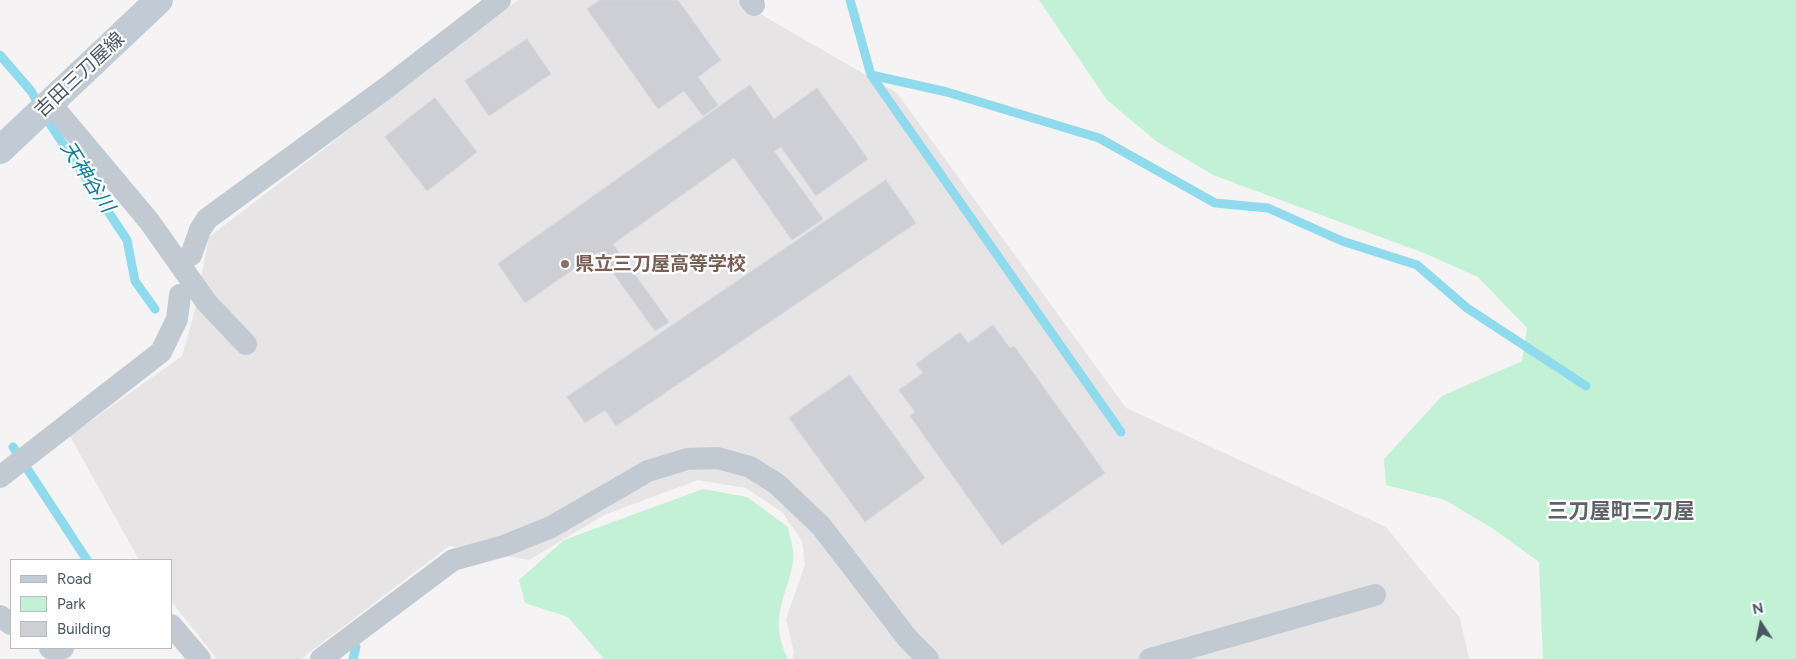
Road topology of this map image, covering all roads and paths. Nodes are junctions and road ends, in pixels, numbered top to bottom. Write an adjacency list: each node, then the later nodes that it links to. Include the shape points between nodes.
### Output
1 (159, 0): 3 (main road, 吉田三刀屋線)
2 (500, 0): 5 (street, via 207,219)
3 (50, 103): 4 (main road, 吉田三刀屋線); 7 (street, via 150,221 207,303)
4 (0, 150)
5 (191, 255)
6 (180, 295): 8 (street, via 176,319 161,352)
7 (246, 344)
8 (0, 477)
9 (1375, 595): 14 (street)
10 (172, 626): 11 (street)
11 (200, 659)
12 (321, 659): 13 (street, via 454,560 504,546 551,527 648,471 687,459 718,458 750,467 777,484 821,526 908,639)
13 (928, 659)
14 (1150, 659)

